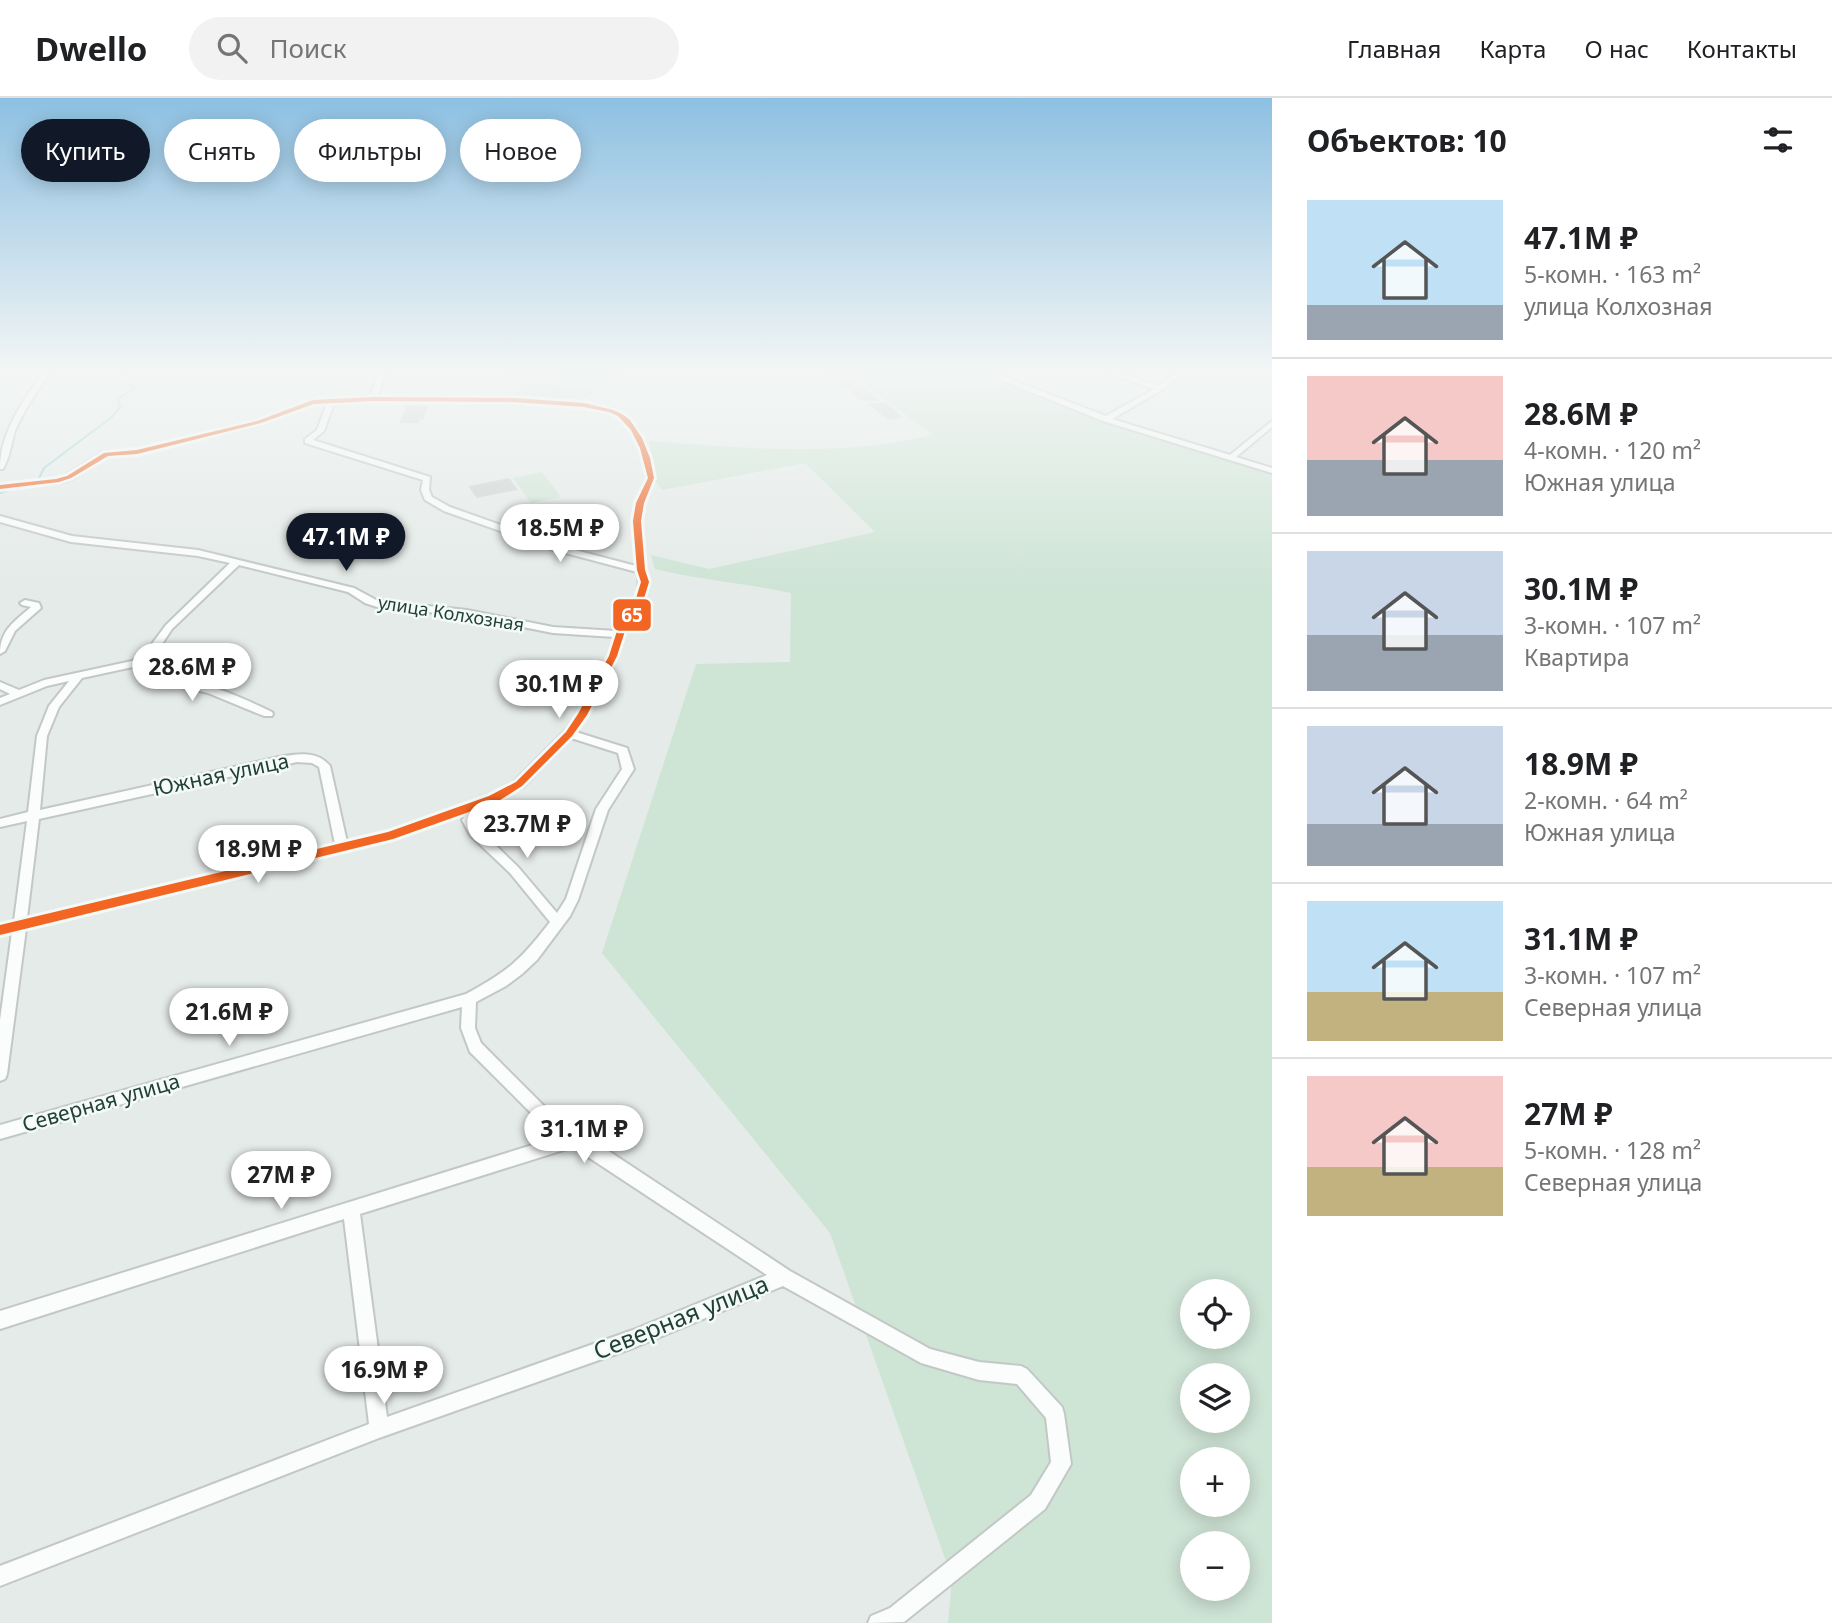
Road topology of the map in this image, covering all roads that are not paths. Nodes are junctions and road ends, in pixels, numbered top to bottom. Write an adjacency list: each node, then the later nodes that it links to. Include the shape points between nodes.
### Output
1 (10, 443): 8 (street)
2 (173, 443): 10 (street, via 106,454 57,481)
3 (315, 443): 13 (street, via 427,479 429,500 462,516)
4 (641, 443): 13 (street, via 651,475 637,521)
5 (1183, 443): 7 (street)
6 (1248, 443): 7 (street)
7 (1231, 458): 9 (street)
8 (0, 467)
9 (1272, 471)
10 (0, 487)
11 (0, 519): 12 (street, улица Колхозная, via 71,539 198,553)
12 (236, 562): 15 (street, улица Колхозная, via 351,590 377,604 445,610 553,630); 17 (street, via 169,627 150,653)
13 (641, 570): 15 (street, via 645,582 640,600)
14 (25, 603): 16 (street, via 36,604 36,608 11,630)
15 (619, 634): 23 (street, via 588,707)
16 (0, 651)
17 (135, 663): 18 (street); 22 (street, via 160,679 214,692)
18 (78, 676): 20 (street); 25 (street, via 54,706 45,726)
19 (0, 685): 20 (street)
20 (17, 693): 21 (street)
21 (0, 702)
22 (268, 714)
23 (569, 734): 24 (street, via 519,784); 28 (street, via 623,751 628,769 601,809 572,900)
24 (489, 801): 27 (street); 28 (street, via 468,820 474,832 514,870)
25 (34, 815): 26 (street, Южная улица); 27 (street, Южная улица, via 308,758 324,766); 29 (street)
26 (0, 823)
27 (342, 848): 29 (street)
28 (556, 922): 31 (street, via 517,970)
29 (19, 925): 30 (street); 32 (street)
30 (0, 930)
31 (469, 999): 33 (street, Северная улица); 34 (street, Северная улица, via 468,1028 475,1047)
32 (0, 1074)
33 (0, 1132)
34 (573, 1139): 35 (street); 36 (street, Северная улица)
35 (351, 1208): 37 (street); 38 (street)
36 (784, 1277): 38 (street, Северная улица, via 634,1339); 40 (street, via 927,1357 979,1371 1021,1375 1055,1414 1061,1464 1038,1502 897,1615)
37 (0, 1320)
38 (379, 1429): 39 (street, Северная улица)
39 (0, 1576)
40 (878, 1623)

